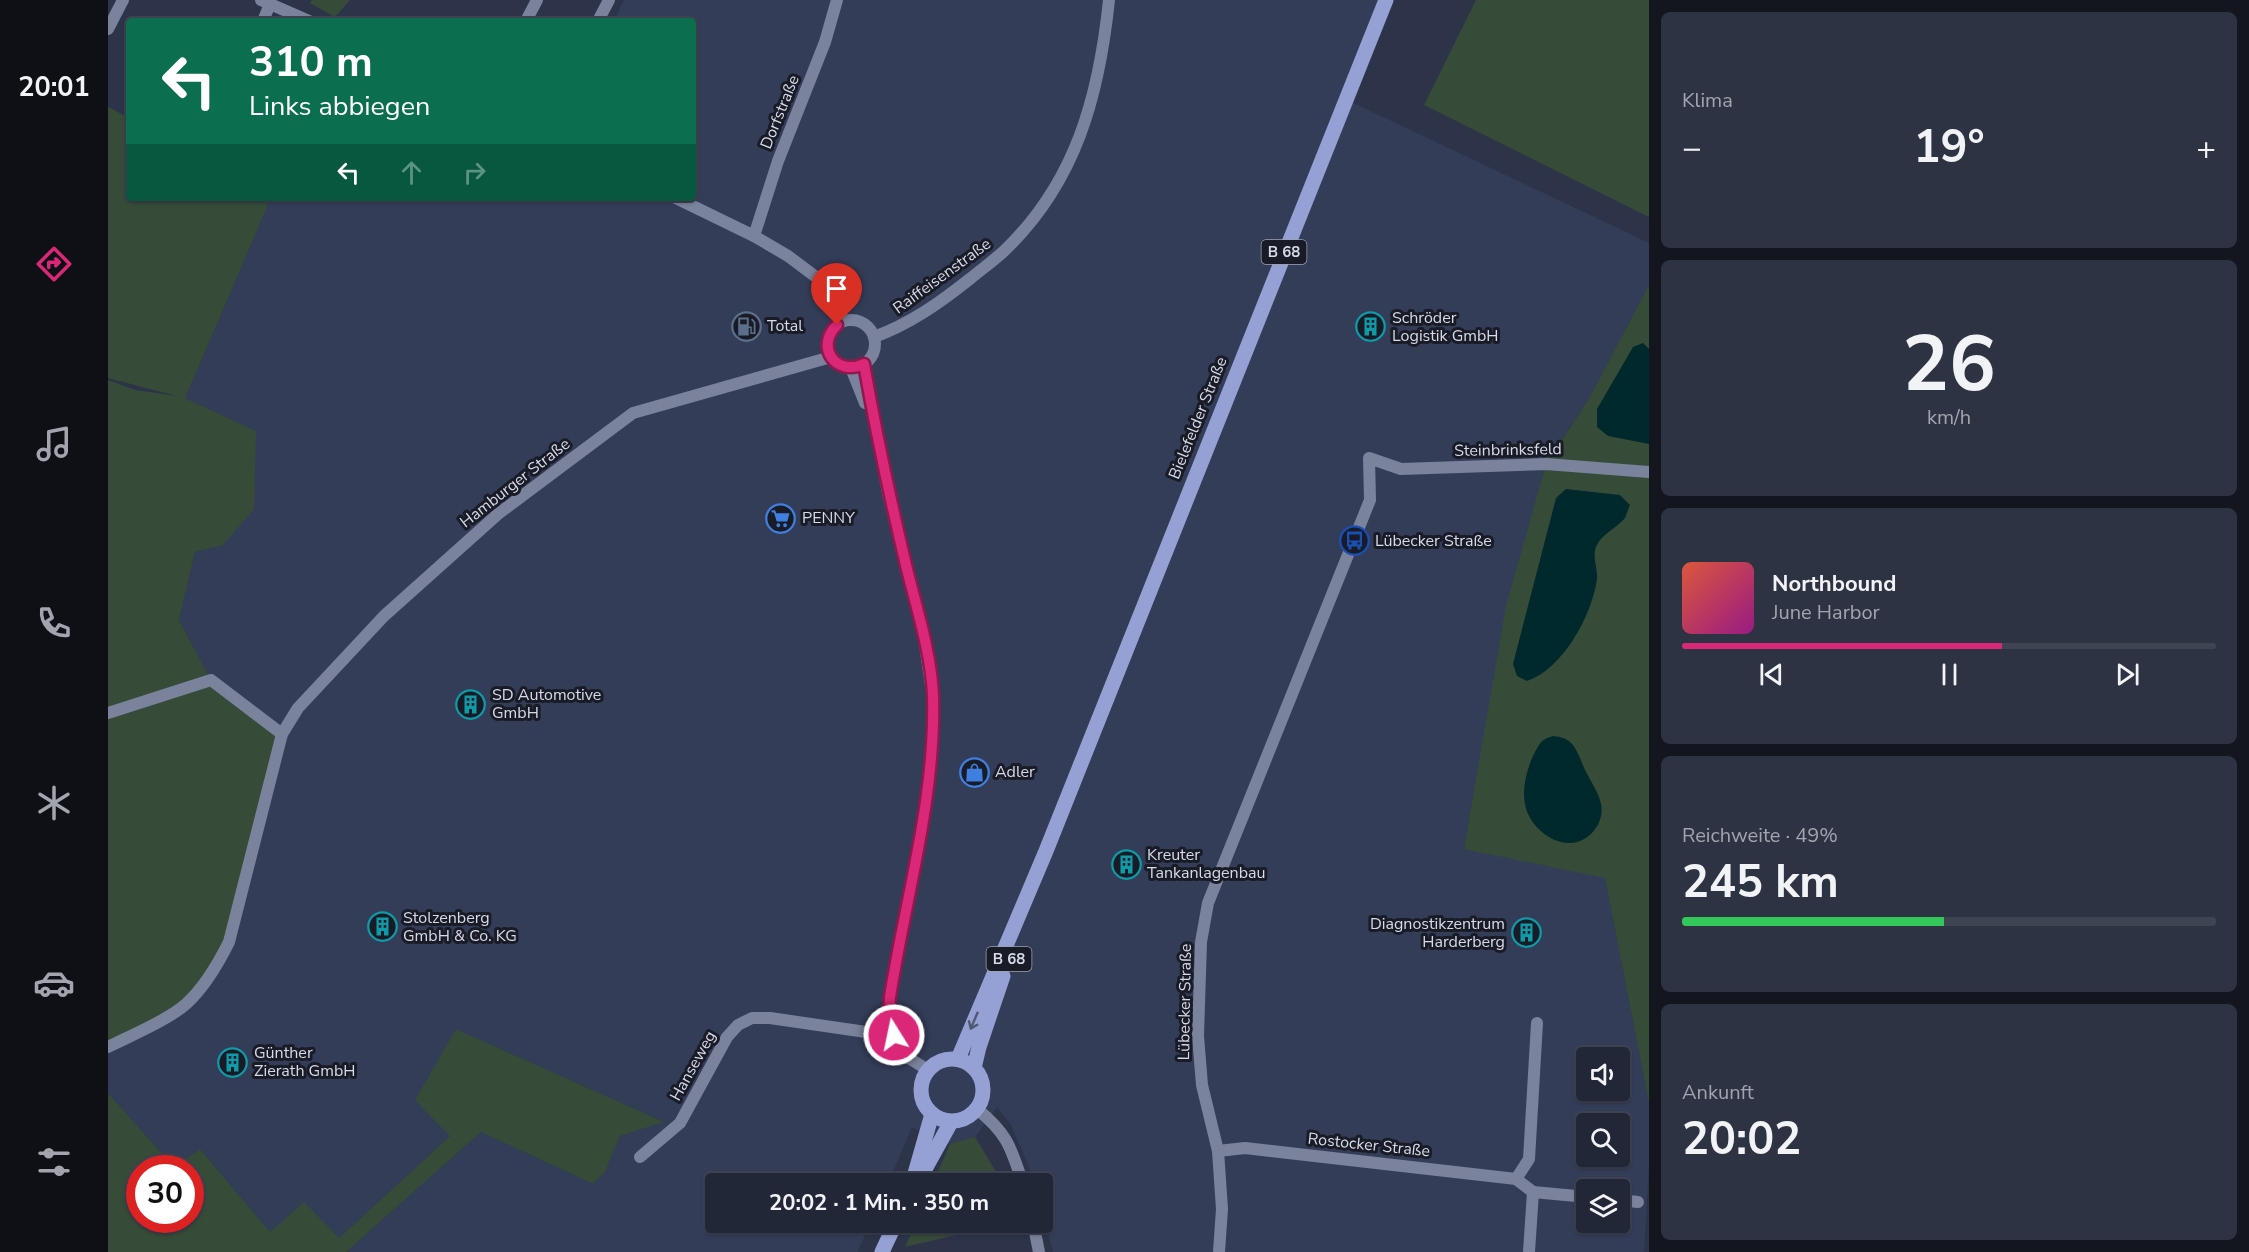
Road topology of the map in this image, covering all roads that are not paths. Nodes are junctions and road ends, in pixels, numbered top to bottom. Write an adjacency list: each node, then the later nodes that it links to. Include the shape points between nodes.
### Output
1 (123, 0): 12 (street)
2 (537, 0): 10 (street)
3 (609, 0): 11 (street)
4 (837, 0): 14 (street, Dorfstraße)
5 (1109, 0): 16 (street, Raiffeisenstraße, via 1104,52 1085,126 1066,169 1038,214 1004,252 956,290 899,328)
6 (1386, 0): 25 (main road, Bielefelder Straße / B 68)
7 (266, 2): 8 (street); 9 (street)
8 (263, 18)
9 (302, 18)
10 (528, 18)
11 (600, 18)
12 (108, 29)
13 (682, 201): 14 (street)
14 (754, 236): 15 (street, via 820,280)
15 (843, 321): 16 (street, via 858,321); 17 (street, via 828,336)
16 (874, 337): 18 (street, via 873,352)
17 (831, 357): 19 (street); 24 (street, Hamburger Straße, via 633,413 498,514 384,616 298,708)
18 (864, 364): 19 (street); 20 (street)
19 (851, 368): 20 (street)
20 (874, 426): 27 (street, via 933,692 932,752 925,808 890,997)
21 (1369, 458): 22 (street, Steinbrinksfeld, via 1401,469 1545,464); 35 (street, Lübecker Straße, via 1370,500 1208,903 1201,942 1198,1036 1202,1085)
22 (1649, 472)
23 (108, 713): 24 (street, via 211,680)
24 (282, 734): 28 (street, Hamburger Straße, via 229,942 214,971 186,1004)
25 (1046, 851): 29 (main road, Bielefelder Straße / B 68, one-way to 29); 30 (main road, Bielefelder Straße / B 68)
26 (1537, 1023): 40 (street, via 1529,1159)
27 (893, 1030): 31 (street, via 907,1057); 36 (street, Hanseweg, via 866,1032 770,1018 752,1018 738,1025 727,1037 680,1123)
28 (108, 1047)
29 (958, 1059): 30 (main road); 31 (main road, via 942,1061)
30 (974, 1068): 32 (main road, via 983,1083)
31 (928, 1070): 33 (main road, via 921,1088)
32 (978, 1109): 34 (main road); 39 (street, via 1002,1131)
33 (932, 1114): 34 (main road); 37 (main road)
34 (951, 1122): 38 (main road)
35 (1218, 1151): 40 (street, Rostocker Straße, via 1245,1148); 49 (street, Lübecker Straße, via 1222,1209)
36 (640, 1157)
37 (917, 1173)
38 (921, 1173)
39 (1020, 1173)
40 (1516, 1179): 41 (street)
41 (1533, 1192): 42 (street); 50 (street)
42 (1576, 1196)
43 (1630, 1201): 44 (street)
44 (1638, 1202)
45 (891, 1233): 47 (main road)
46 (1036, 1233): 48 (street)
47 (882, 1252)
48 (1040, 1252)
49 (1219, 1252)
50 (1529, 1252)

